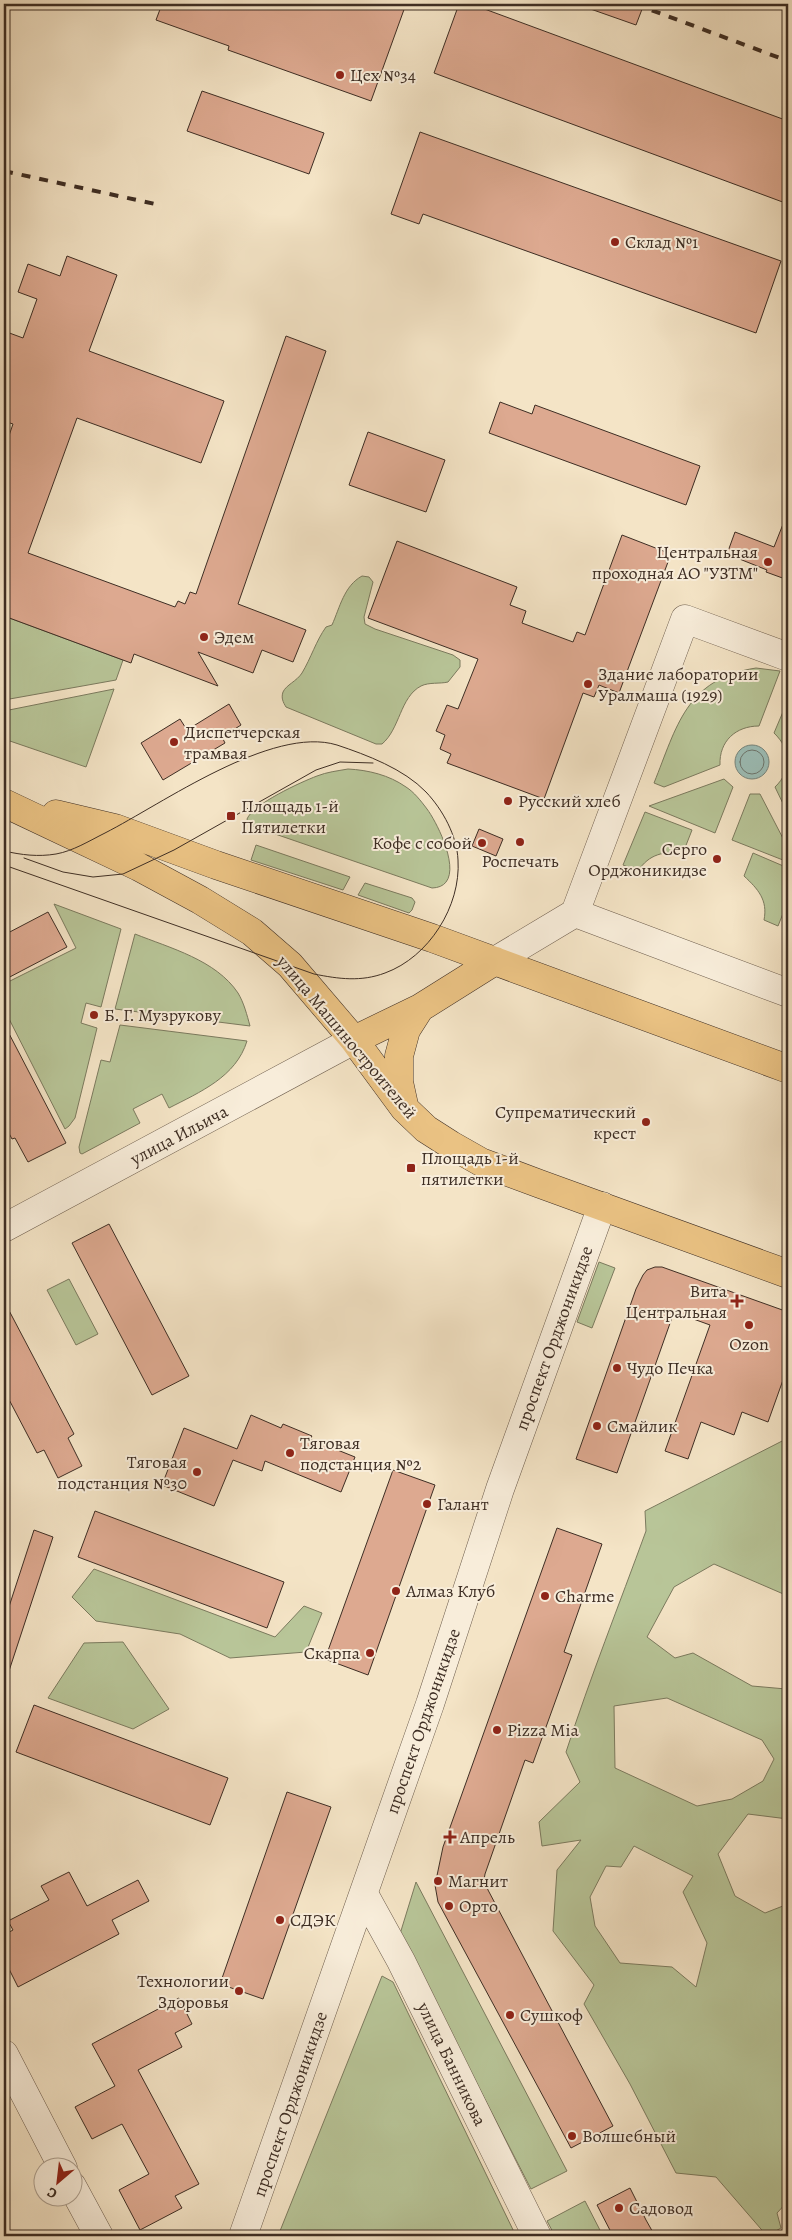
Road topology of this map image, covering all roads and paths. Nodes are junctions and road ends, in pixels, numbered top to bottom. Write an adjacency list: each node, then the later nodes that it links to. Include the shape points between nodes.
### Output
1 (788, 657): 3 (street, via 686,619)
2 (4, 802): 4 (main road, улица Машиностроителей, via 115,828); 7 (main road, улица Машиностроителей, via 139,867 252,932 290,965)
3 (575, 914): 4 (street); 5 (street)
4 (495, 961): 6 (main road); 8 (main road, улица Машиностроителей)
5 (788, 992)
6 (420, 1008): 7 (main road); 9 (main road, via 406,1030 399,1056)
7 (354, 1040): 9 (main road, улица Машиностроителей); 11 (street, улица Ильича)
8 (788, 1069)
9 (404, 1108): 10 (main road, улица Машиностроителей, via 426,1128 481,1162)
10 (602, 1206): 12 (main road, улица Машиностроителей); 13 (street, проспект Орджоникидзе, via 500,1489)
11 (4, 1228)
12 (788, 1274)
13 (364, 1894): 18 (street, проспект Орджоникидзе); 19 (street, улица Банникова, via 401,1961)
14 (4, 2054): 15 (street)
15 (58, 2158)
16 (82, 2205): 17 (street)
17 (99, 2236)
18 (243, 2236)
19 (537, 2236)

